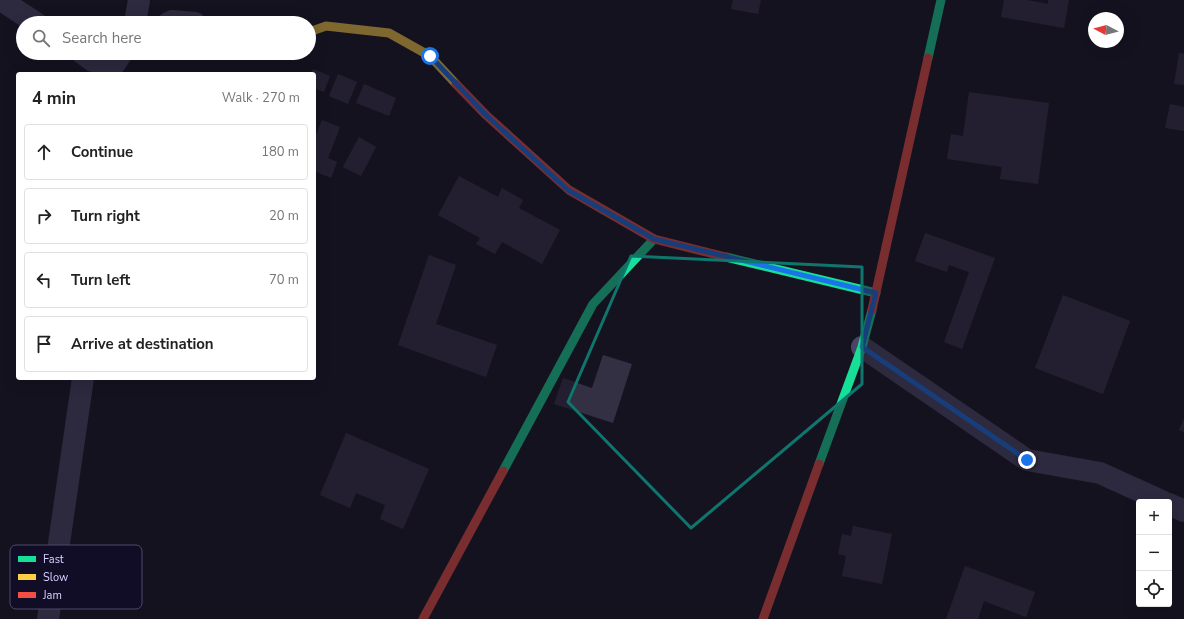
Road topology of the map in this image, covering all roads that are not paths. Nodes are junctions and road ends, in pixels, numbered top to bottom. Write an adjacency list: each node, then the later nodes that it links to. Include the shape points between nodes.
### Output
1 (1, 0): 4 (street)
2 (139, 0): 5 (street)
3 (941, 0): 12 (street)
4 (25, 16)
5 (136, 16)
6 (316, 30): 11 (street, via 326,26 389,33 430,56 486,115 568,190)
7 (92, 60): 8 (street, via 114,65)
8 (117, 60)
9 (129, 60): 10 (street)
10 (127, 72)
11 (654, 239): 12 (street); 21 (street, via 593,304)
12 (876, 293): 13 (street)
13 (862, 347): 15 (street, via 1027,460 1100,473); 22 (street)
14 (83, 380): 18 (street)
15 (1157, 499)
16 (1172, 505): 17 (street)
17 (1184, 511)
18 (59, 545)
19 (49, 609): 20 (street)
20 (48, 619)
21 (423, 619)
22 (763, 619)

